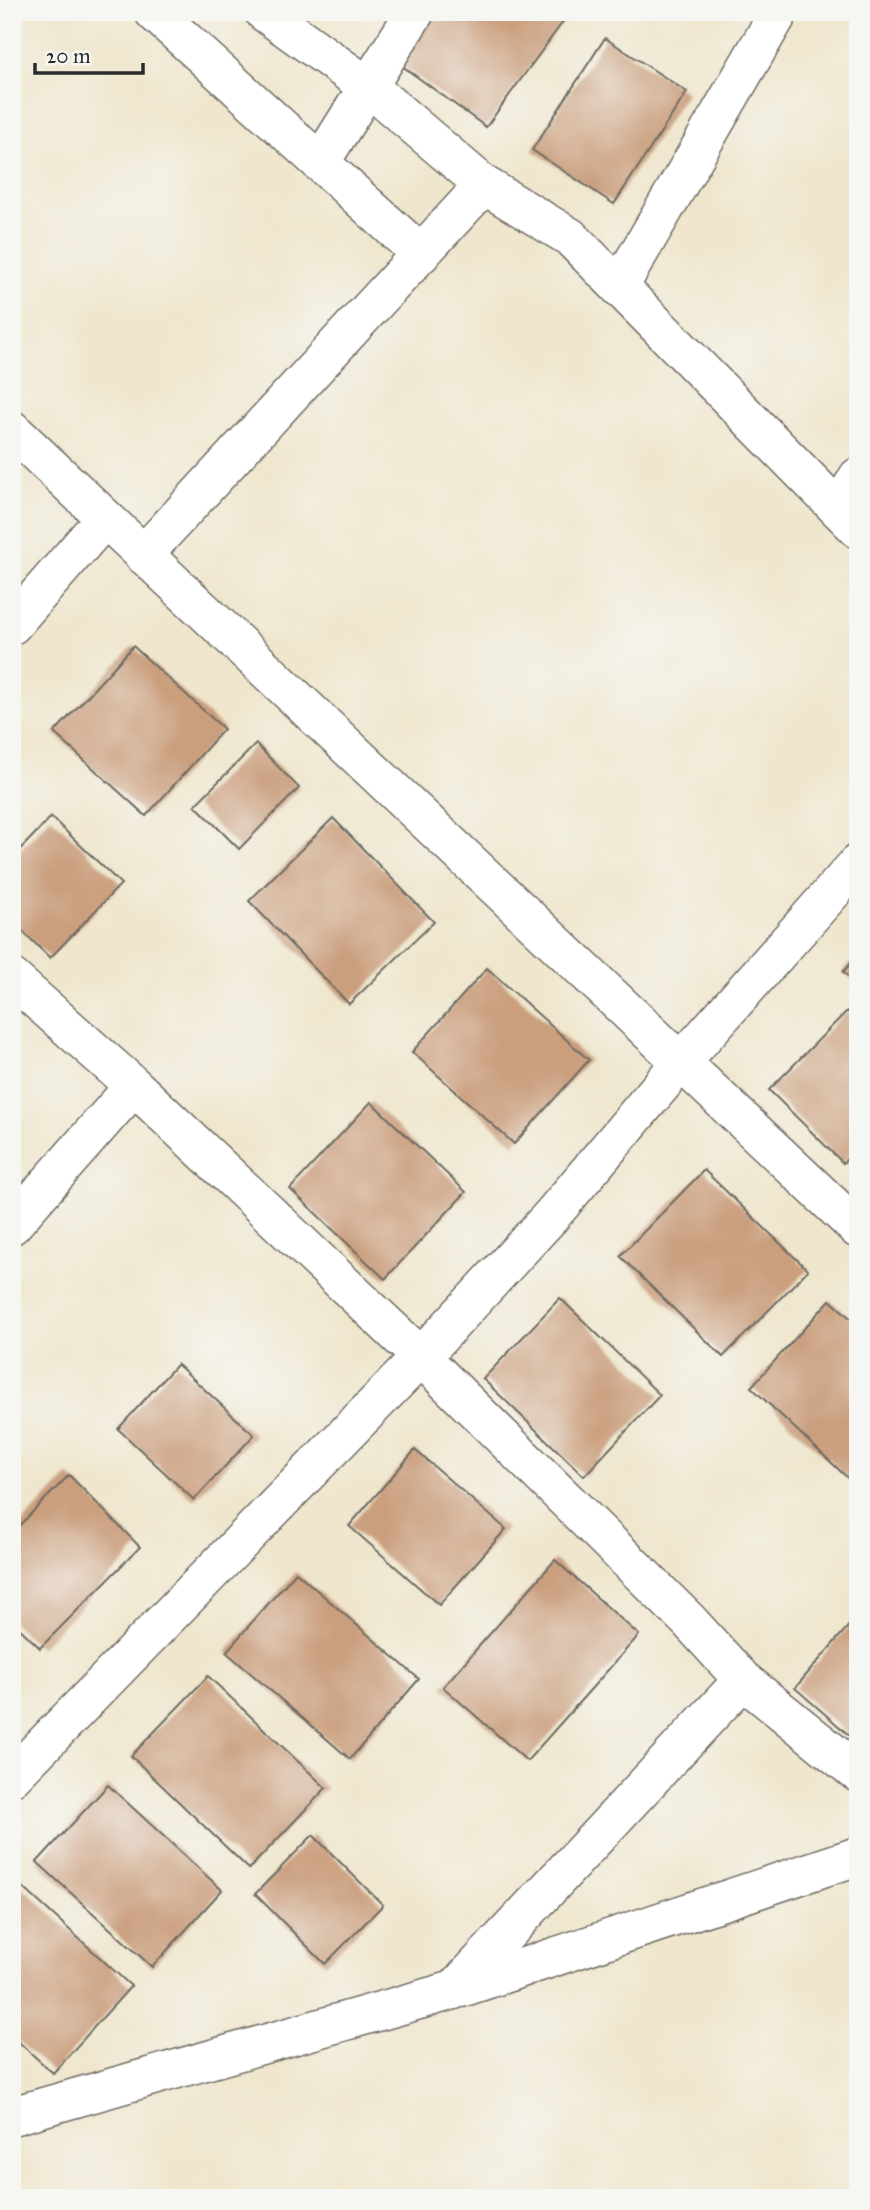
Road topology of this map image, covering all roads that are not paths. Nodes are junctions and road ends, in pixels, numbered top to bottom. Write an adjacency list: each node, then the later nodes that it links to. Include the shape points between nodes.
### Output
1 (154, 12): 6 (street)
2 (264, 12): 5 (street)
3 (415, 12): 5 (street)
4 (779, 12): 9 (street)
5 (370, 88): 6 (street); 7 (street)
6 (320, 163): 8 (street)
7 (484, 185): 8 (street); 9 (street, via 570,237)
8 (421, 254): 14 (street)
9 (619, 287): 13 (street)
10 (12, 430): 12 (street)
11 (858, 477): 13 (street)
12 (105, 518): 14 (street); 15 (street)
13 (848, 519)
14 (143, 555): 18 (street)
15 (12, 625)
16 (858, 863): 18 (street)
17 (12, 978): 19 (street)
18 (681, 1062): 21 (street); 22 (street, via 552,1215)
19 (134, 1086): 20 (street); 22 (street)
20 (12, 1225)
21 (858, 1229)
22 (421, 1357): 23 (street, via 689,1621); 25 (street)
23 (743, 1681): 24 (street); 27 (street)
24 (858, 1773)
25 (12, 1777)
26 (858, 1856): 27 (street)
27 (454, 1990): 28 (street)
28 (12, 2116)

